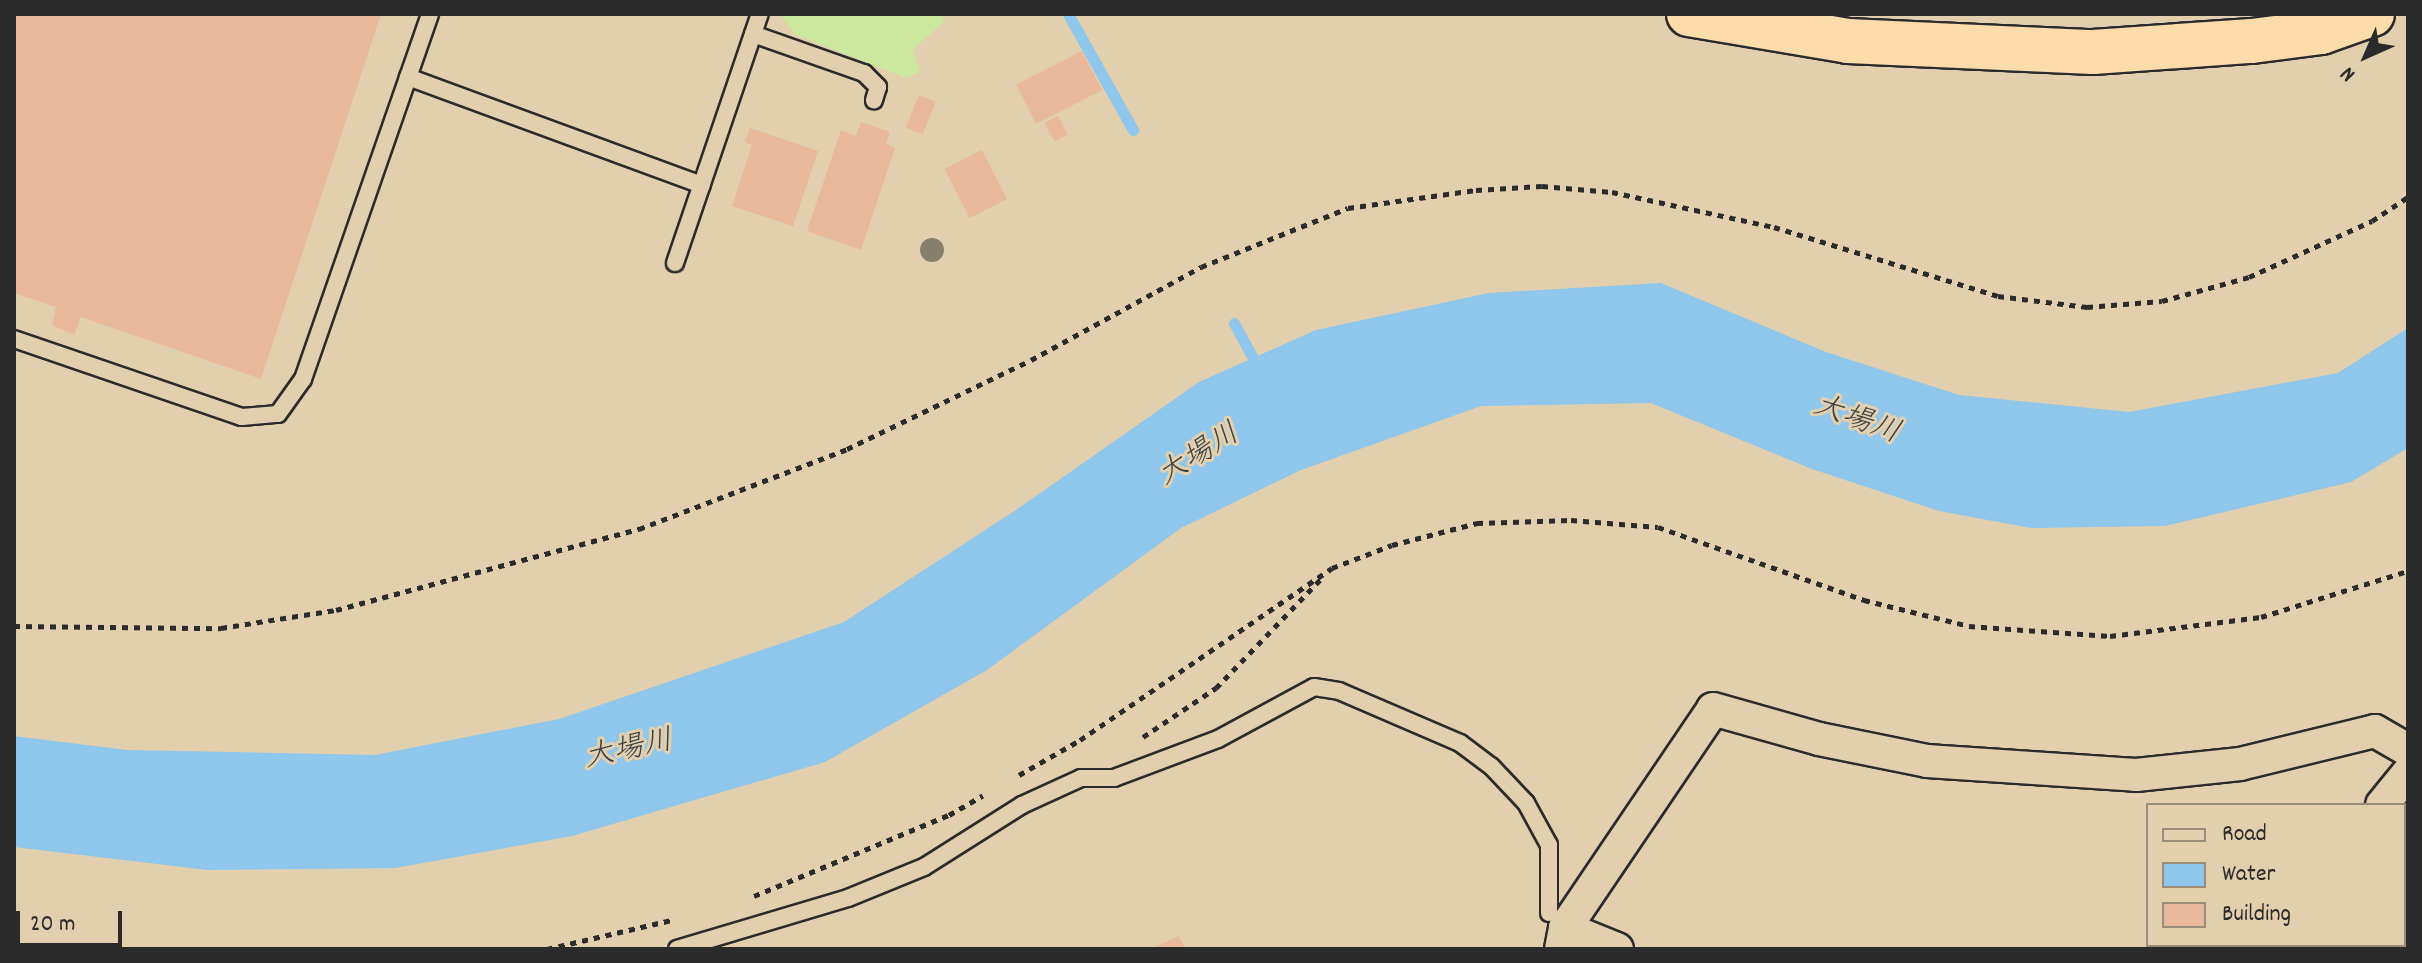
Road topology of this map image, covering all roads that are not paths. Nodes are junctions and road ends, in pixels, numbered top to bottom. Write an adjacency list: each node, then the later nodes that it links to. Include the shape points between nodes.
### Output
1 (430, 14): 8 (lane)
2 (760, 14): 7 (lane)
3 (1689, 14): 6 (highway, via 1848,41 2093,52 2294,36)
4 (2197, 14): 5 (highway)
5 (2208, 14)
6 (2372, 14)
7 (753, 34): 9 (lane, via 864,73 878,87); 10 (lane)
8 (408, 77): 10 (lane); 12 (lane, via 303,379 278,414 242,417)
9 (874, 100)
10 (702, 185): 11 (lane)
11 (675, 263)
12 (14, 339)
13 (2408, 750): 16 (street, via 2375,731 2240,764 2136,775 1927,761 1819,739 1713,709)
14 (2408, 773): 15 (street)
15 (2384, 803)
16 (1558, 930): 17 (lane, via 1549,845 1526,803 1491,766 1460,743 1339,691 1314,687 1218,739 1114,778 1081,778 1022,805 911,872 848,898); 18 (street)
17 (677, 949)
18 (1617, 949)

